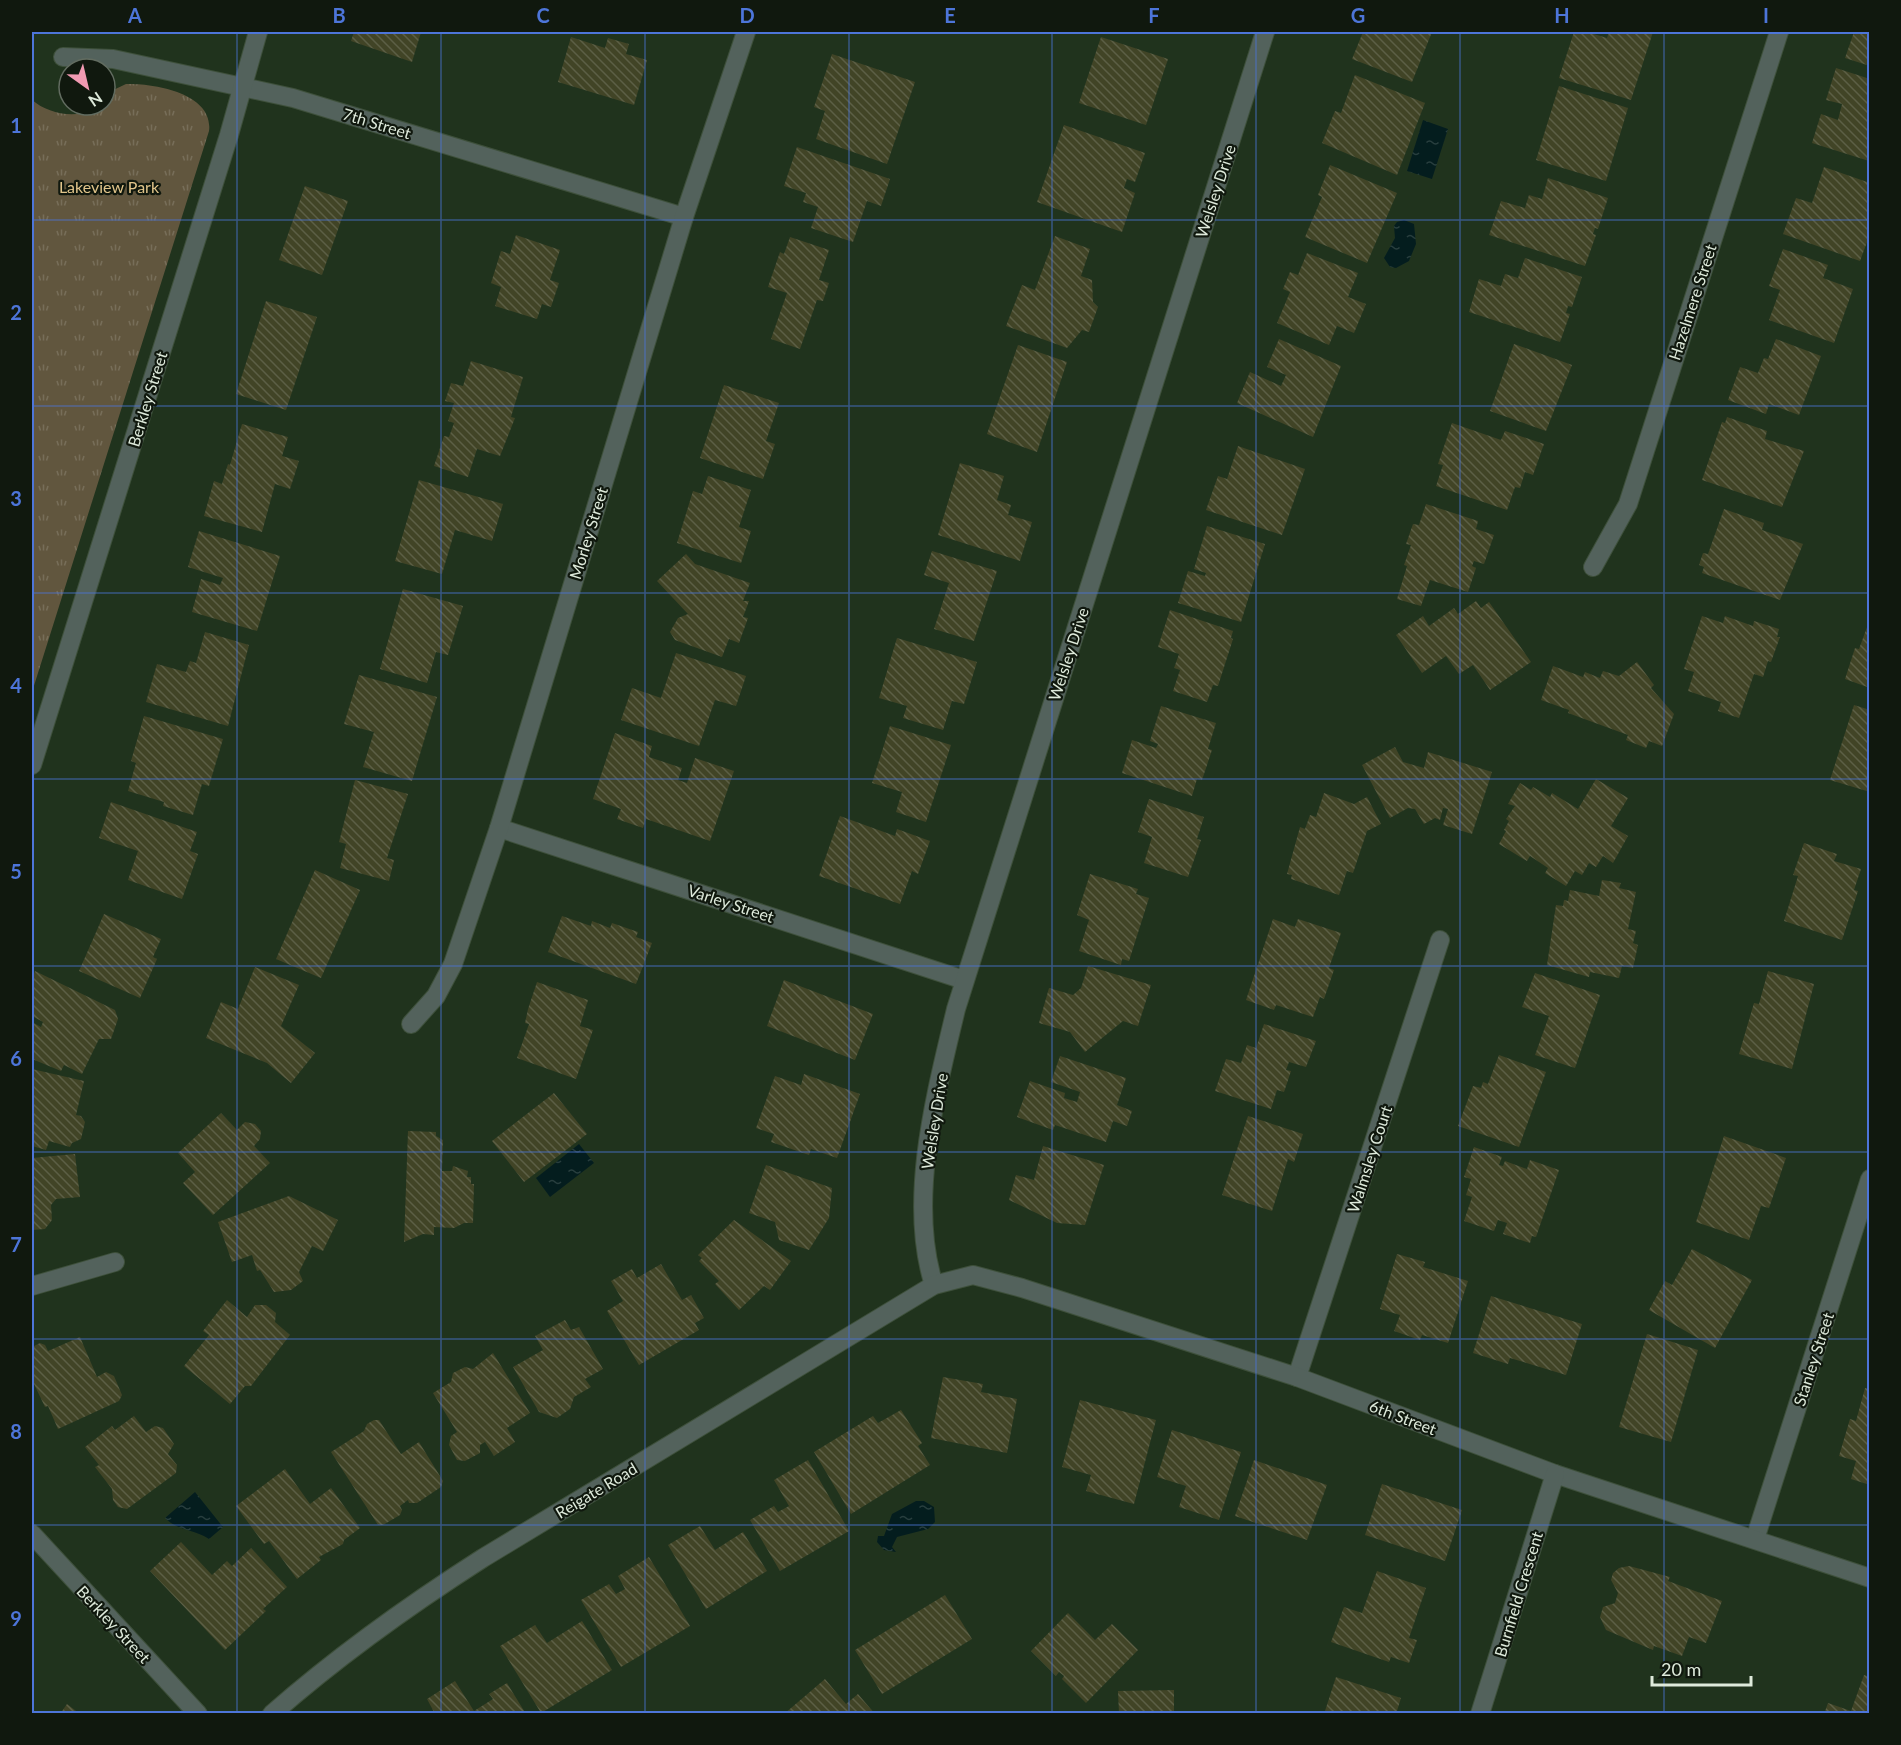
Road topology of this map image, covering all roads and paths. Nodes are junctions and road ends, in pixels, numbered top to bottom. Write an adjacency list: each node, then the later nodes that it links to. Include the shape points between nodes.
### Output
1 (258, 32): 6 (street, Berkley Street)
2 (746, 32): 7 (street, Morley Street)
3 (1265, 32): 12 (street, Welsley Drive)
4 (1779, 32): 8 (street, Hazelmere Street, via 1628,504)
5 (117, 60): 6 (street, 7th Street)
6 (242, 86): 7 (street, 7th Street); 9 (street, Berkley Street)
7 (684, 217): 10 (street, Morley Street)
8 (1593, 567)
9 (32, 765)
10 (499, 828): 12 (street, Varley Street); 13 (street, Morley Street, via 453,964 435,996)
11 (1440, 940): 18 (street, Walmsley Court)
12 (964, 980): 17 (street, Welsley Drive, via 928,1137 923,1243)
13 (411, 1024)
14 (1869, 1179): 21 (street, Stanley Street)
15 (115, 1262): 16 (street)
16 (32, 1286)
17 (934, 1286): 18 (street, 6th Street, via 973,1275); 24 (street, Reigate Road, via 414,1602)
18 (1297, 1377): 19 (street, 6th Street)
19 (1555, 1474): 21 (street, 6th Street); 25 (street, Burnfield Crescent)
20 (32, 1534): 23 (street, Berkley Street)
21 (1755, 1539): 22 (street, 6th Street)
22 (1869, 1578)
23 (198, 1713)
24 (272, 1713)
25 (1480, 1713)

